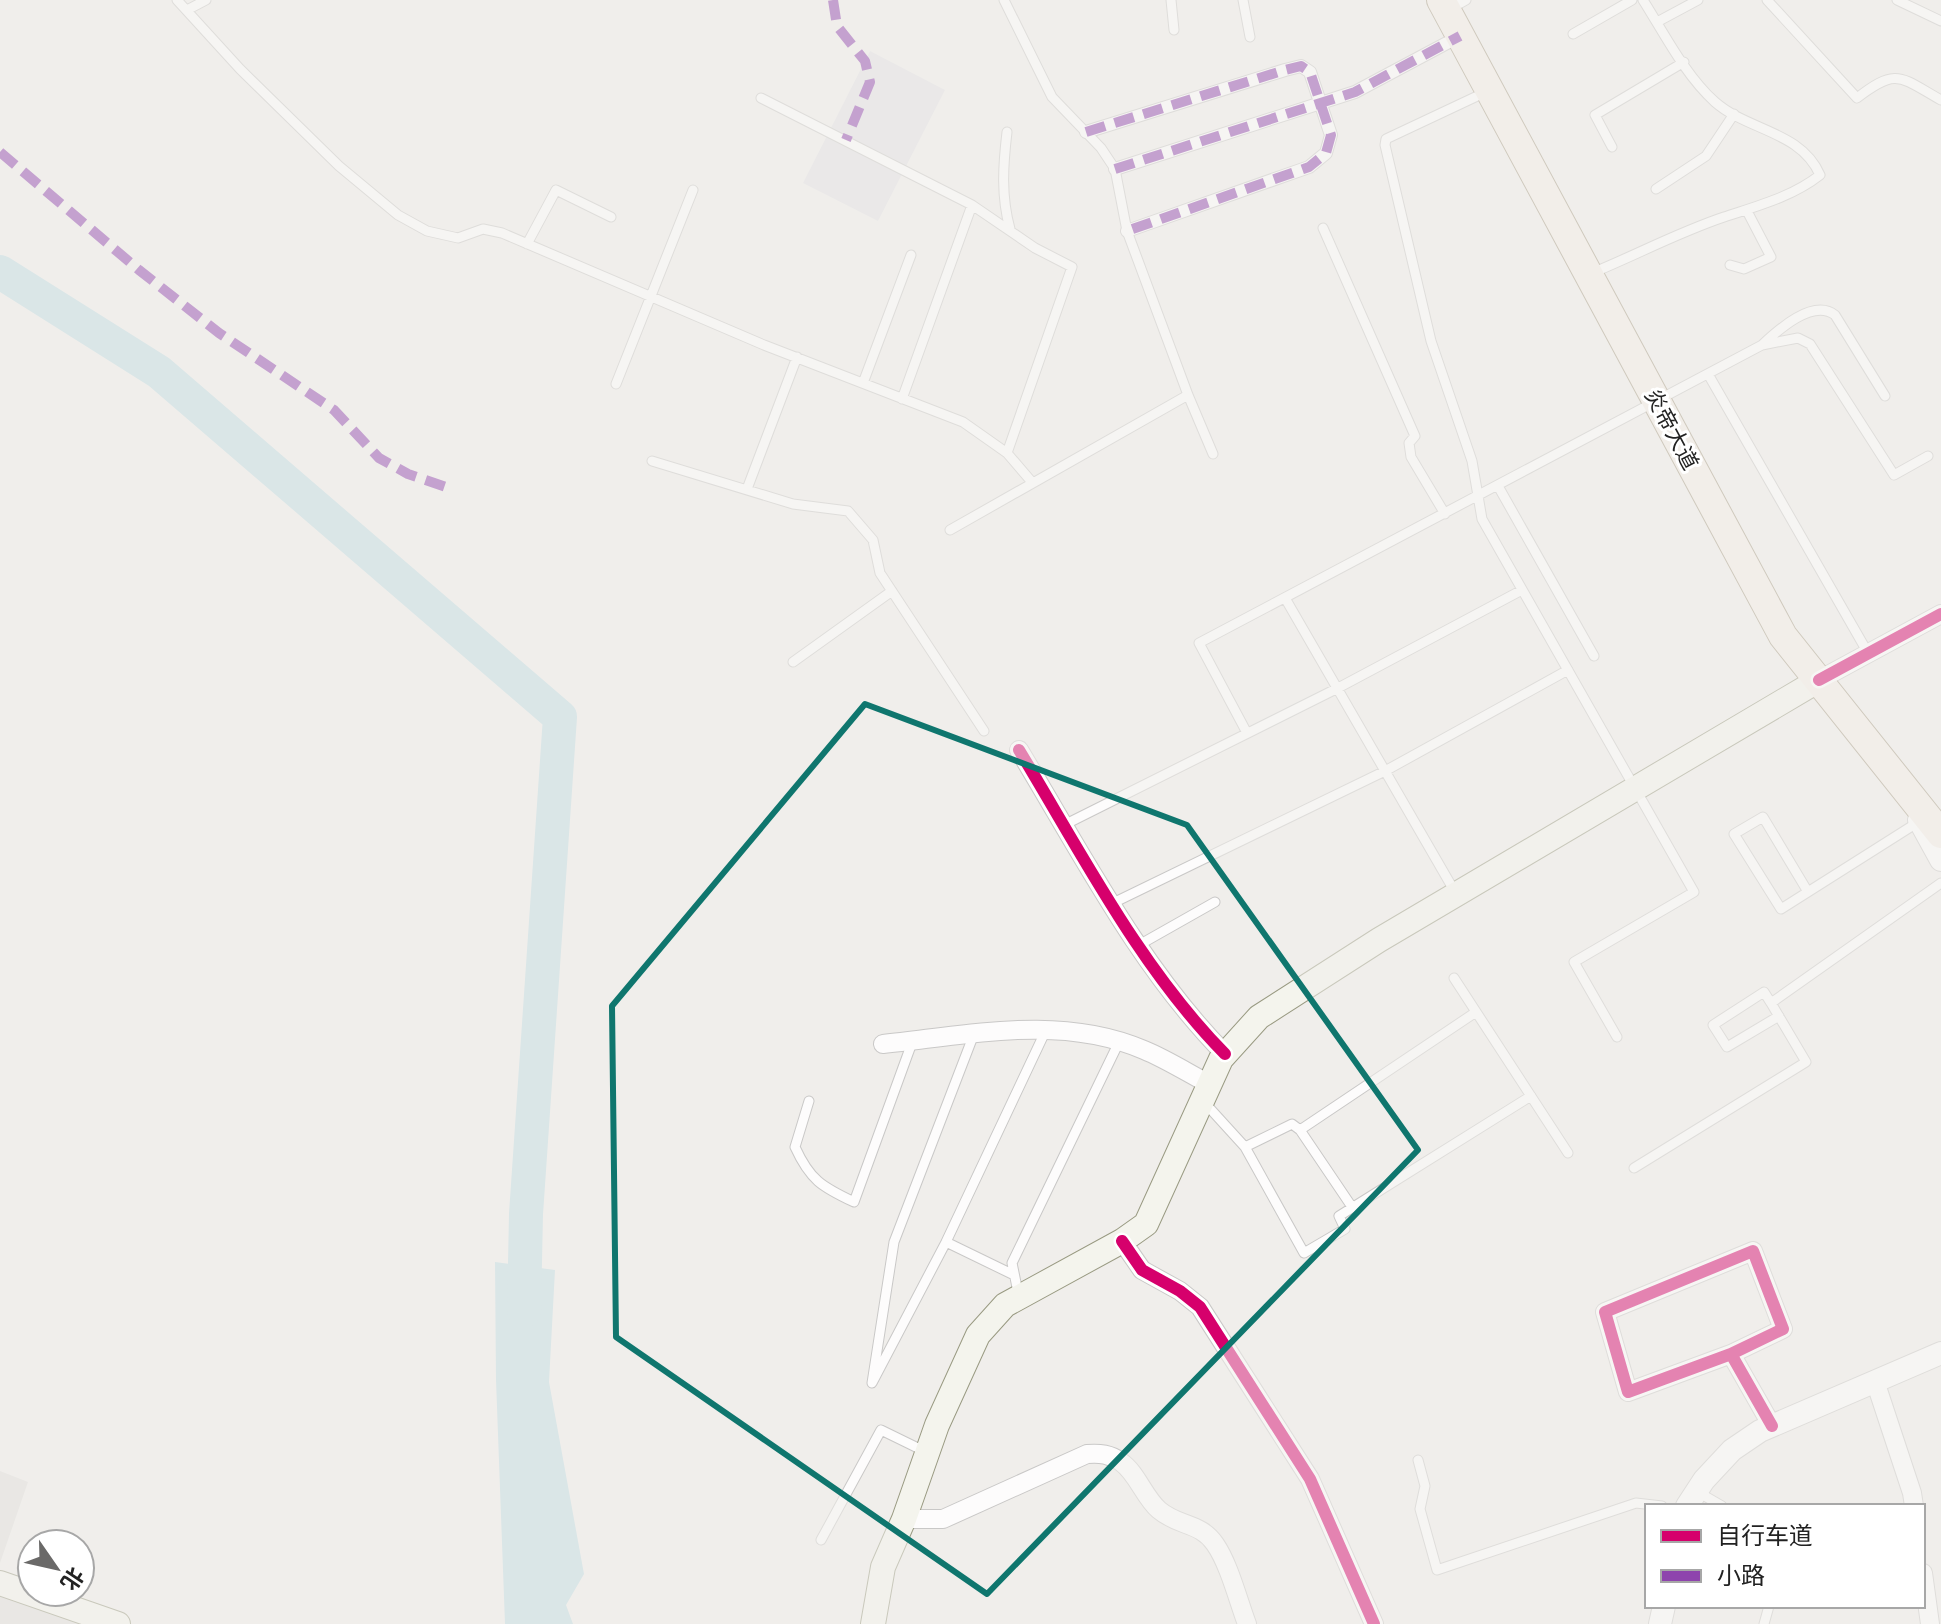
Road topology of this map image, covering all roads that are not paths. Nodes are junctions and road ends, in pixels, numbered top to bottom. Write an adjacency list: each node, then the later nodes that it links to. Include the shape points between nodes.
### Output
1 (177, 0): 12 (lane)
2 (206, 0): 12 (lane)
3 (1004, 0): 26 (lane, via 1052,97)
4 (1171, 0): 15 (lane)
5 (1243, 0): 18 (lane)
6 (1632, 0): 16 (lane)
7 (1643, 0): 14 (lane)
8 (1698, 0): 14 (lane)
9 (1767, 0): 22 (lane, via 1857,98 1879,81 1893,78)
10 (1897, 0): 13 (lane)
11 (1451, 4): 17 (main road, 炎帝大道)
12 (187, 10): 37 (lane, via 339,166 398,215 427,231 458,238 483,229)
13 (1941, 21)
14 (1657, 22): 19 (lane)
15 (1174, 30)
16 (1573, 34)
17 (1460, 36): 20 (main road, 炎帝大道); 23 (street, via 1355,92)
18 (1250, 37)
19 (1684, 62): 24 (lane, via 1715,102); 27 (lane, via 1595,115)
20 (1490, 90): 40 (main road, 炎帝大道); 58 (lane, via 1386,139 1385,145 1431,341)
21 (761, 98): 31 (lane)
22 (1941, 100)
23 (1320, 103): 26 (street, via 1310,72 1301,66); 28 (street); 36 (street, via 1331,135 1326,153 1309,167)
24 (1734, 114): 29 (lane, via 1706,156); 32 (lane, via 1779,133 1820,175)
25 (1007, 132): 35 (lane, via 1004,204)
26 (1086, 132): 28 (lane)
27 (1612, 147)
28 (1115, 169): 36 (lane)
29 (1656, 189)
30 (693, 190): 41 (lane)
31 (972, 205): 35 (lane); 49 (lane)
32 (1747, 211): 39 (lane, via 1771,257 1744,269); 40 (lane)
33 (611, 217): 37 (lane, via 556,190)
34 (1323, 228): 59 (lane, via 1415,436 1409,443 1411,457)
35 (1010, 229): 51 (lane, via 1072,267)
36 (1127, 231): 47 (lane)
37 (527, 244): 41 (lane)
38 (911, 255): 45 (lane)
39 (1730, 265)
40 (1589, 275): 50 (main road, 炎帝大道)
41 (650, 296): 43 (lane); 46 (lane)
42 (1762, 345): 44 (lane); 48 (lane, via 1815,309 1828,310); 53 (lane, via 1798,338 1810,344 1894,475)
43 (797, 357): 45 (lane); 57 (lane)
44 (1708, 374): 50 (lane); 65 (lane)
45 (863, 383): 49 (lane)
46 (616, 384)
47 (1188, 395): 52 (lane); 55 (lane)
48 (1885, 396)
49 (902, 399): 51 (lane, via 963,422)
50 (1657, 400): 56 (lane); 69 (main road, 炎帝大道, via 1783,636)
51 (1007, 453): 55 (lane)
52 (1213, 454)
53 (1928, 456)
54 (652, 461): 57 (lane)
55 (1031, 481): 60 (lane)
56 (1498, 486): 58 (lane); 66 (lane)
57 (747, 489): 62 (lane, via 793,504 848,511 873,540 880,573)
58 (1479, 497): 59 (lane); 61 (lane, via 1482,519)
59 (1445, 514): 63 (lane)
60 (950, 530)
61 (1522, 590): 68 (lane); 70 (lane)
62 (892, 591): 67 (lane); 71 (lane)
63 (1285, 598): 70 (lane); 72 (lane, via 1199,643)
64 (1941, 614): 65 (street)
65 (1868, 653): 69 (street)
66 (1594, 656)
67 (793, 662)
68 (1568, 670): 74 (lane); 75 (lane)
69 (1819, 680): 75 (main road); 77 (main road, 炎帝大道)
70 (1338, 688): 72 (lane); 74 (lane)
71 (984, 731)
72 (1247, 733): 76 (lane)
73 (1019, 750): 76 (street)
74 (1385, 771): 81 (lane); 83 (lane)
75 (1635, 789): 81 (main road); 91 (lane, via 1694,892 1574,962)
76 (1064, 825): 83 (street)
77 (1930, 827): 78 (street); 80 (lane)
78 (1941, 860)
79 (1941, 883): 86 (lane)
80 (1808, 892): 80 (lane, via 1781,909 1734,834 1763,817)
81 (1456, 895): 95 (main road, via 1259,1017)
82 (1215, 902): 84 (lane)
83 (1113, 903): 84 (street)
84 (1139, 945): 95 (street, via 1195,1023)
85 (1454, 978): 87 (lane)
86 (1771, 1003): 88 (lane); 88 (lane, via 1764,992 1713,1025 1727,1047)
87 (1476, 1012): 97 (lane); 99 (lane)
88 (1779, 1016): 102 (lane, via 1806,1062)
89 (1047, 1028): 90 (street); 93 (street); 105 (lane)
90 (974, 1034): 92 (street); 105 (lane, via 894,1242 872,1383)
91 (1617, 1037)
92 (913, 1040): 94 (street); 98 (lane, via 854,1202 823,1188 805,1169 795,1147)
93 (1119, 1042): 96 (street, via 1143,1049); 106 (lane, via 1012,1263)
94 (883, 1044)
95 (1225, 1054): 96 (main road)
96 (1206, 1092): 100 (lane); 104 (main road, via 1146,1224)
97 (1531, 1096): 101 (lane); 103 (lane)
98 (809, 1101)
99 (1300, 1130): 100 (lane, via 1292,1124); 103 (lane)
100 (1245, 1147): 103 (lane, via 1304,1253 1345,1229 1339,1216)
101 (1568, 1153)
102 (1634, 1168)
103 (1352, 1207)
104 (1122, 1241): 106 (main road); 124 (street, via 1142,1270 1200,1307 1310,1479)
105 (946, 1242): 106 (lane)
106 (1017, 1286): 111 (main road, via 978,1335)
107 (1941, 1353): 109 (street)
108 (1731, 1354): 108 (street, via 1783,1329 1753,1251 1605,1312 1628,1392); 110 (street)
109 (1875, 1381): 110 (street); 116 (street)
110 (1772, 1426): 113 (street, via 1732,1450)
111 (927, 1453): 117 (main road); 118 (lane, via 881,1430)
112 (1418, 1460): 114 (lane, via 1425,1486 1420,1509 1437,1570)
113 (1692, 1499): 115 (lane)
114 (1645, 1504)
115 (1713, 1504)
116 (1914, 1504)
117 (904, 1519): 122 (main road, via 883,1567); 123 (street, via 943,1519 1087,1454 1104,1453 1124,1463 1157,1508 1178,1523 1207,1533)
118 (821, 1540)
119 (0, 1583): 121 (main road)
120 (1925, 1588): 125 (street)
121 (118, 1624)
122 (873, 1624)
123 (1247, 1624)
124 (1374, 1624)
125 (1930, 1624)

